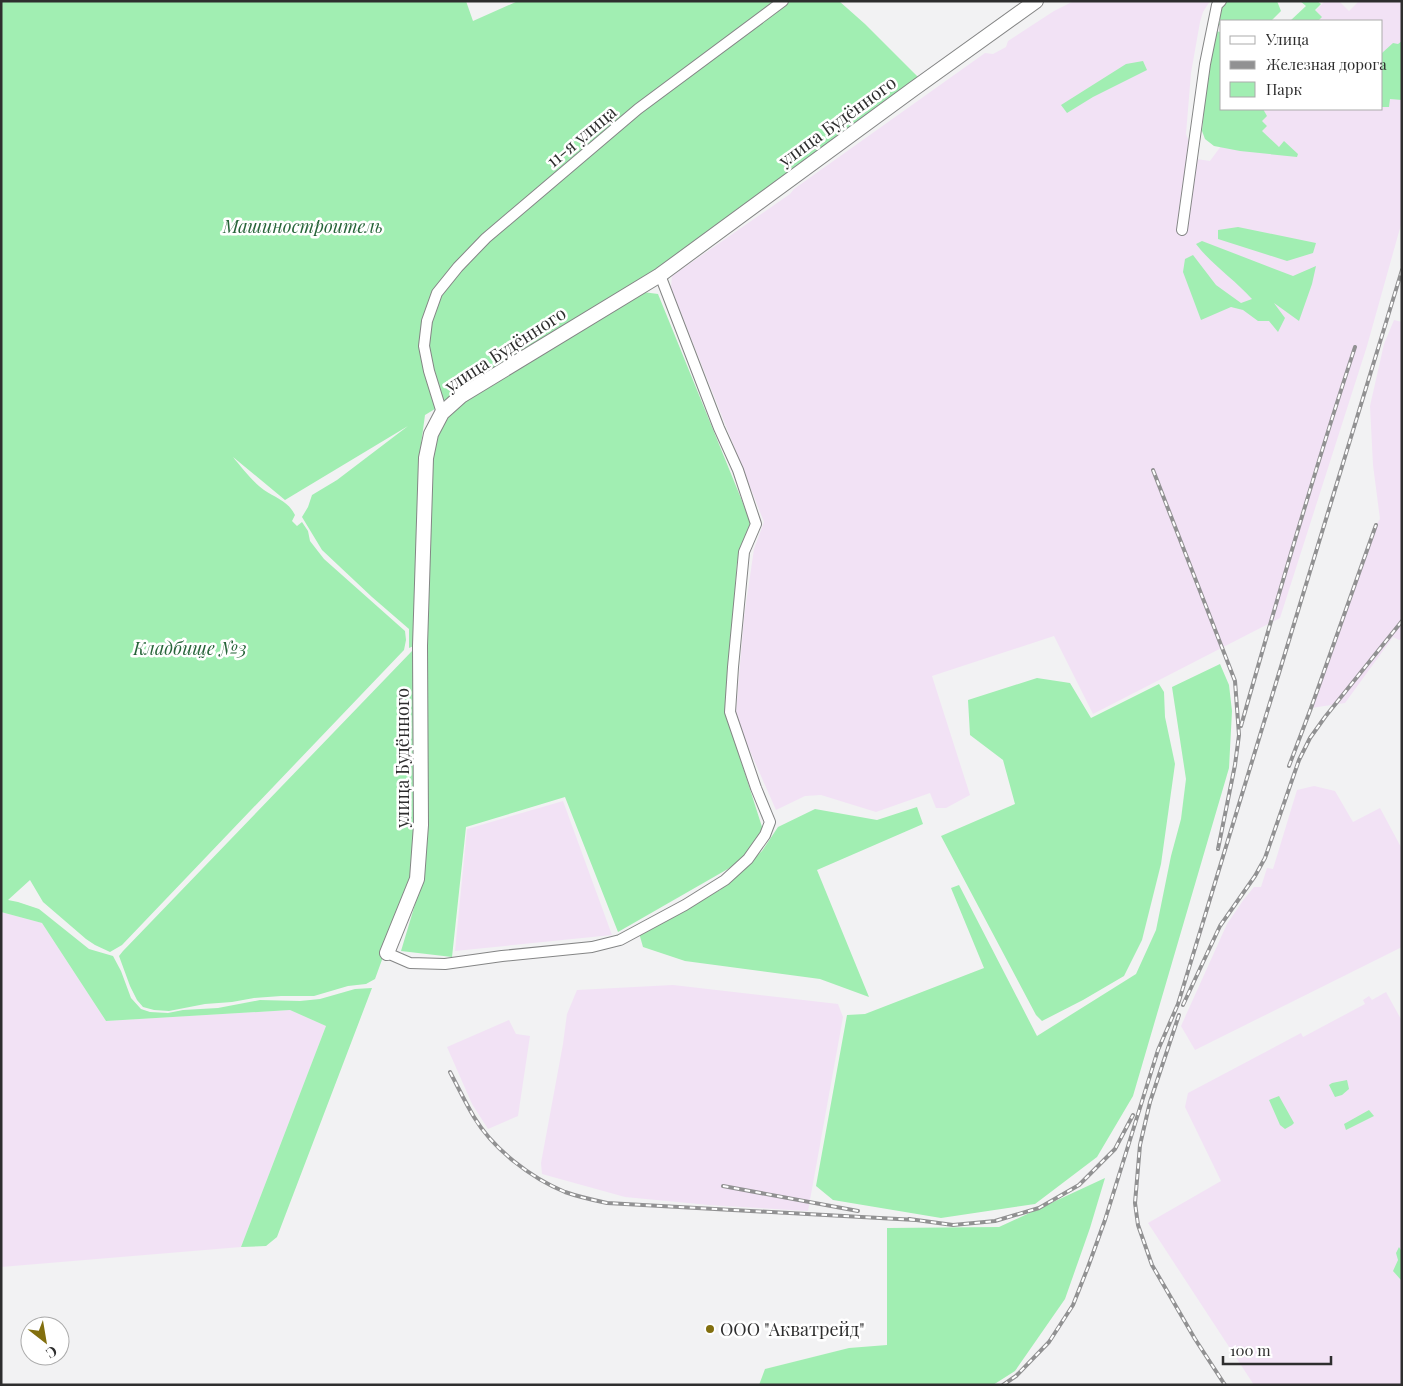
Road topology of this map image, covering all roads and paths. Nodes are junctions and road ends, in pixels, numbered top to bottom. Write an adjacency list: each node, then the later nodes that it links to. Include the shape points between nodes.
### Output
1 (784, 1): 6 (street, 11-я улица, via 638,109 486,238 458,267 437,294 427,321 424,346)
2 (1036, 1): 5 (main road, улица Будённого)
3 (1221, 1): 4 (street, via 1217,5 1205,64)
4 (1182, 230)
5 (660, 275): 6 (main road, улица Будённого, via 461,396); 7 (street, via 738,470 756,524 744,552 730,712 770,822 765,835 748,859 725,880 620,940 592,947 445,964 410,963)
6 (442, 413): 7 (main road, улица Будённого, via 431,434 426,458 420,646 421,825 417,879)
7 (387, 953)

